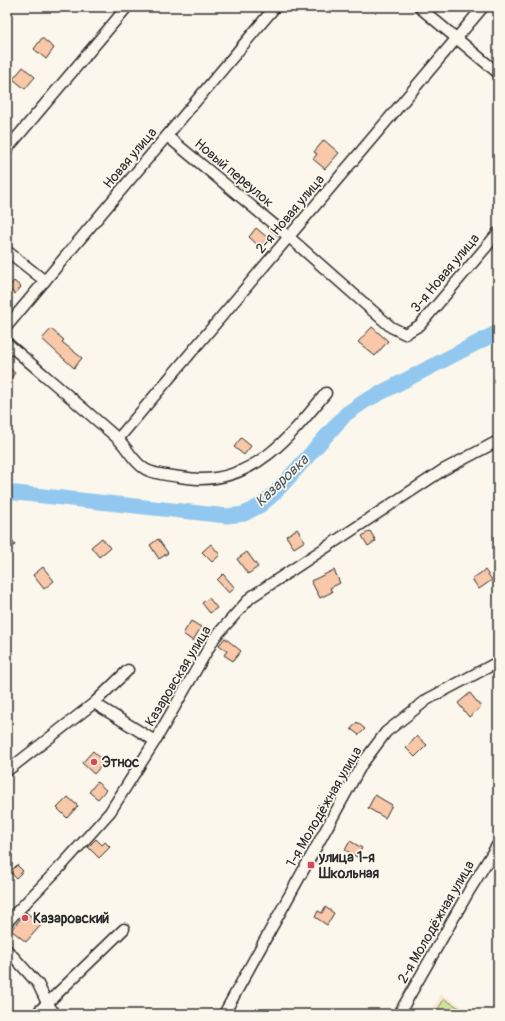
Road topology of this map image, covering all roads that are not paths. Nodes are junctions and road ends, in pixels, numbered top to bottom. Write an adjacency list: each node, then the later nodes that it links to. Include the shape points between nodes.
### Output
1 (127, 7): 8 (street)
2 (275, 7): 7 (street, Новая улица)
3 (419, 7): 5 (street)
4 (483, 7): 5 (street, 2-я Новая улица)
5 (456, 38): 6 (street); 10 (street, 2-я Новая улица)
6 (498, 73)
7 (167, 136): 10 (street, Новый переулок); 12 (street, Новая улица)
8 (7, 149)
9 (498, 233): 14 (street, 3-я Новая улица, via 420,325 406,334)
10 (289, 237): 14 (street, Новый переулок); 17 (street, 2-я Новая улица)
11 (7, 251): 12 (street)
12 (45, 281): 13 (street, Новая улица)
13 (7, 326)
14 (391, 327)
15 (7, 343): 17 (street)
16 (326, 393): 17 (street, via 292,434 261,460 233,475 200,479 154,473 139,465)
17 (118, 439)
18 (498, 441): 22 (street, Казаровская улица, via 443,470 251,597 215,637)
19 (498, 662): 31 (street, 1-я Молодёжная улица, via 428,699 386,732 362,764)
20 (128, 670): 21 (street)
21 (94, 703): 22 (street); 23 (street)
22 (155, 741): 25 (street, Казаровская улица, via 110,812)
23 (7, 771)
24 (498, 844): 32 (street, 2-я Молодёжная улица)
25 (7, 922)
26 (124, 929): 28 (street)
27 (7, 950): 28 (street, via 38,984)
28 (47, 1003): 29 (street); 30 (street)
29 (36, 1014)
30 (55, 1014)
31 (224, 1014)
32 (399, 1014)

